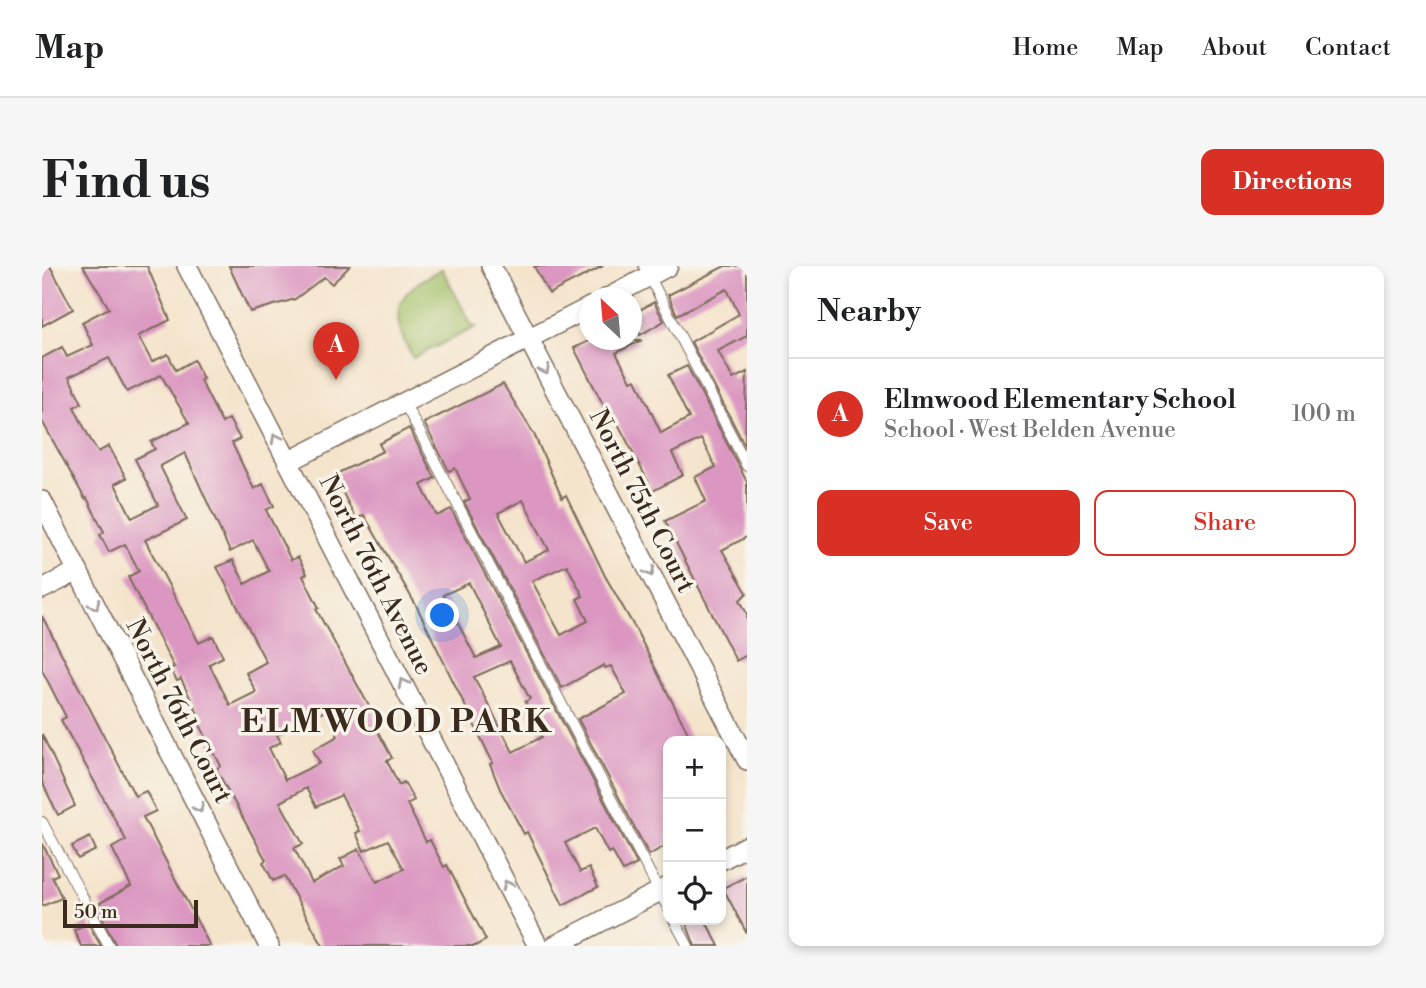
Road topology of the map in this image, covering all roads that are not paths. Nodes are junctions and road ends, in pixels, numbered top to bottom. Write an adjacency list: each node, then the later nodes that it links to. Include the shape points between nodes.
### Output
1 (187, 266): 9 (street, North 76th Avenue, one-way to 1)
2 (491, 266): 7 (street, North 75th Court)
3 (668, 266): 4 (street)
4 (646, 271): 5 (street); 10 (lane)
5 (623, 287)
6 (579, 313): 7 (street)
7 (529, 339): 8 (street); 14 (street, North 75th Court, one-way to 14)
8 (404, 402): 9 (street); 18 (lane)
9 (288, 462): 23 (street, North 76th Avenue, one-way to 9)
10 (747, 466)
11 (42, 501): 12 (street, North 76th Court)
12 (78, 570): 13 (street); 22 (street, North 76th Court, one-way to 22)
13 (42, 589)
14 (747, 760)
15 (42, 822): 21 (lane)
16 (747, 846): 17 (street)
17 (726, 857)
18 (663, 891)
19 (663, 896): 24 (street)
20 (677, 925): 25 (lane)
21 (108, 946)
22 (269, 946)
23 (538, 946)
24 (554, 946)
25 (688, 946)

